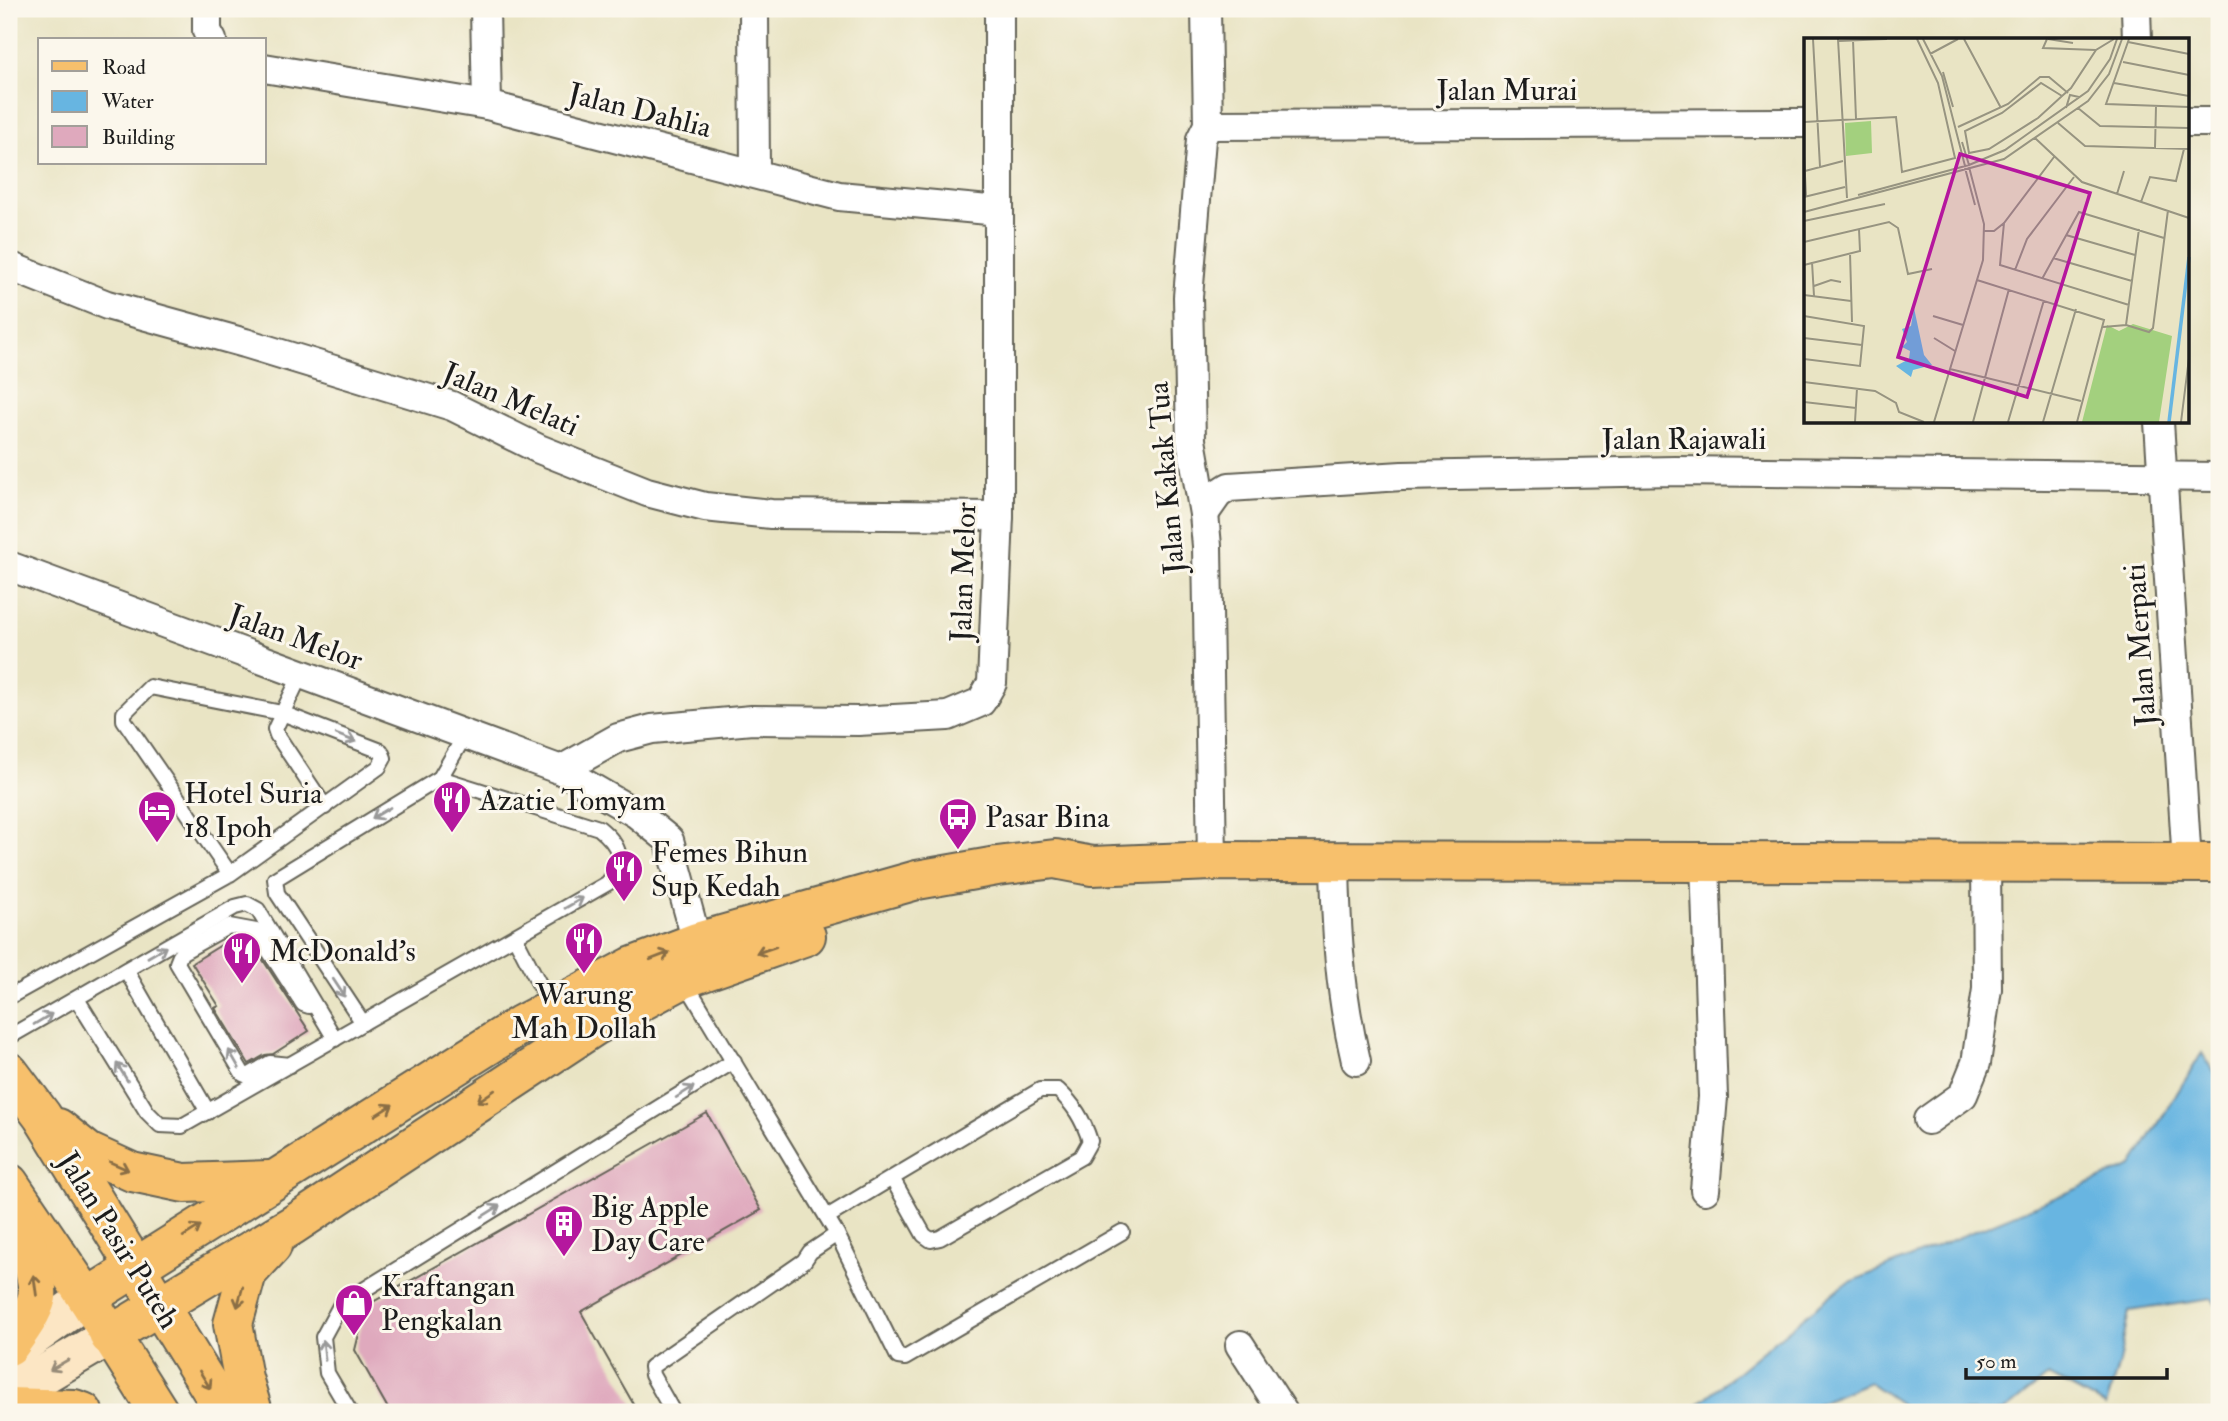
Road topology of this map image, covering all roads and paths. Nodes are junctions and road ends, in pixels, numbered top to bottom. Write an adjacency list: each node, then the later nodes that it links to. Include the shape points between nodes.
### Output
1 (207, 9): 7 (street)
2 (485, 9): 10 (street)
3 (754, 9): 15 (street)
4 (999, 9): 16 (street, Jalan Melor)
5 (1206, 9): 14 (street, Jalan Kakak Tua)
6 (2136, 9): 8 (street)
7 (211, 38)
8 (2137, 38)
9 (266, 68): 10 (street, Jalan Dahlia)
10 (487, 105): 15 (street, Jalan Dahlia)
11 (2190, 122): 12 (street)
12 (2219, 122)
13 (1804, 123): 14 (street, Jalan Murai)
14 (1208, 125): 21 (street, Jalan Kakak Tua, via 1201,139 1188,298 1191,440)
15 (755, 173): 16 (street, Jalan Dahlia, via 839,196)
16 (999, 211): 22 (street, Jalan Melor)
17 (9, 266): 22 (street, Jalan Melati, via 107,305 452,406 539,449 635,487 705,507 771,514)
18 (2159, 424): 19 (street, Jalan Merpati)
19 (2162, 477): 20 (street, Jalan Rajawali); 21 (street, Jalan Rajawali, via 1675,471 1402,476 1229,486); 34 (street, Jalan Merpati)
20 (2219, 477)
21 (1204, 514): 30 (street, Jalan Kakak Tua)
22 (999, 516): 27 (street, Jalan Melor, via 992,683 981,702 948,716 752,720 652,729 618,738)
23 (9, 566): 24 (street, Jalan Melor)
24 (301, 674): 25 (lane); 26 (street, Jalan Melor)
25 (282, 713): 29 (lane, via 277,735); 29 (lane, one-way to 29, via 381,751 384,758 379,766); 36 (lane, via 152,686 123,717)
26 (465, 735): 27 (street, Jalan Melor); 28 (lane)
27 (561, 770): 38 (street, Jalan Melor, via 637,814 669,840)
28 (440, 778): 37 (lane, one-way to 28, via 608,883 618,869 612,839 599,828); 45 (lane, one-way to 45, via 275,879 277,893)
29 (325, 807): 36 (lane)
30 (1212, 861): 31 (main road); 35 (main road)
31 (1335, 861): 32 (main road); 48 (street, via 1345,1017)
32 (1705, 862): 33 (main road); 58 (street, via 1713,1097)
33 (1986, 863): 34 (main road); 54 (street, via 1987,989 1976,1063 1963,1096)
34 (2203, 863)
35 (1092, 866): 38 (main road, via 1055,859 917,880); 40 (main road, one-way to 40, via 923,897)
36 (230, 874): 41 (lane)
37 (515, 937): 43 (lane); 45 (lane)
38 (696, 942): 43 (main road, one-way to 38, via 631,967)
39 (125, 970): 42 (lane); 44 (lane, one-way to 44, via 247,904 258,910); 52 (lane)
40 (683, 979): 43 (main road); 49 (lane)
41 (9, 997)
42 (77, 999): 46 (lane, one-way to 42); 52 (lane, one-way to 42, via 182,1126 160,1125 146,1112)
43 (576, 1009): 56 (main road, one-way to 43, via 522,1024); 61 (main road, one-way to 61, via 543,1058)
44 (317, 1010): 47 (lane); 50 (lane, one-way to 44, via 270,1063 248,1076 243,1074 177,962 181,953 229,926 256,931 303,1004)
45 (363, 1023): 47 (lane)
46 (9, 1037)
47 (335, 1039): 50 (lane)
48 (1356, 1060)
49 (734, 1061): 60 (lane); 77 (lane, one-way to 49, via 327,1373 323,1337 341,1304)
50 (290, 1065): 52 (lane)
51 (9, 1072): 53 (main road, Jalan Pasir Puteh)
52 (208, 1112)
53 (42, 1116): 56 (main road, one-way to 56, via 88,1152 132,1172 184,1182); 64 (main road, Jalan Pasir Puteh)
54 (1928, 1120)
55 (892, 1178): 55 (lane, via 931,1240 1081,1157 1090,1141 1073,1104 1058,1090 1040,1090); 60 (lane)
56 (271, 1180): 64 (main road, one-way to 56)
57 (9, 1183): 65 (main road, Jalan Pasir Puteh)
58 (1705, 1190)
59 (9, 1193): 68 (main road, one-way to 59, via 37,1295 27,1242)
60 (827, 1217): 63 (lane)
61 (293, 1225): 66 (main road); 76 (main road, one-way to 76, via 247,1273 233,1324)
62 (1122, 1232): 63 (lane, via 905,1358 898,1357)
63 (837, 1234): 78 (lane, via 650,1367)
64 (134, 1267): 65 (main road); 66 (main road, Jalan Pasir Puteh)
65 (87, 1298): 67 (main road, Jalan Pasir Puteh); 70 (street)
66 (160, 1305): 67 (main road); 75 (main road, Jalan Pasir Puteh, one-way to 75)
67 (109, 1336): 71 (street, one-way to 71); 74 (main road, Jalan Pasir Puteh)
68 (9, 1346)
69 (1240, 1346): 79 (street)
70 (9, 1354)
71 (9, 1395)
72 (9, 1406): 73 (main road)
73 (83, 1412)
74 (159, 1412)
75 (225, 1412)
76 (253, 1412)
77 (350, 1412)
78 (673, 1412)
79 (1283, 1412)

